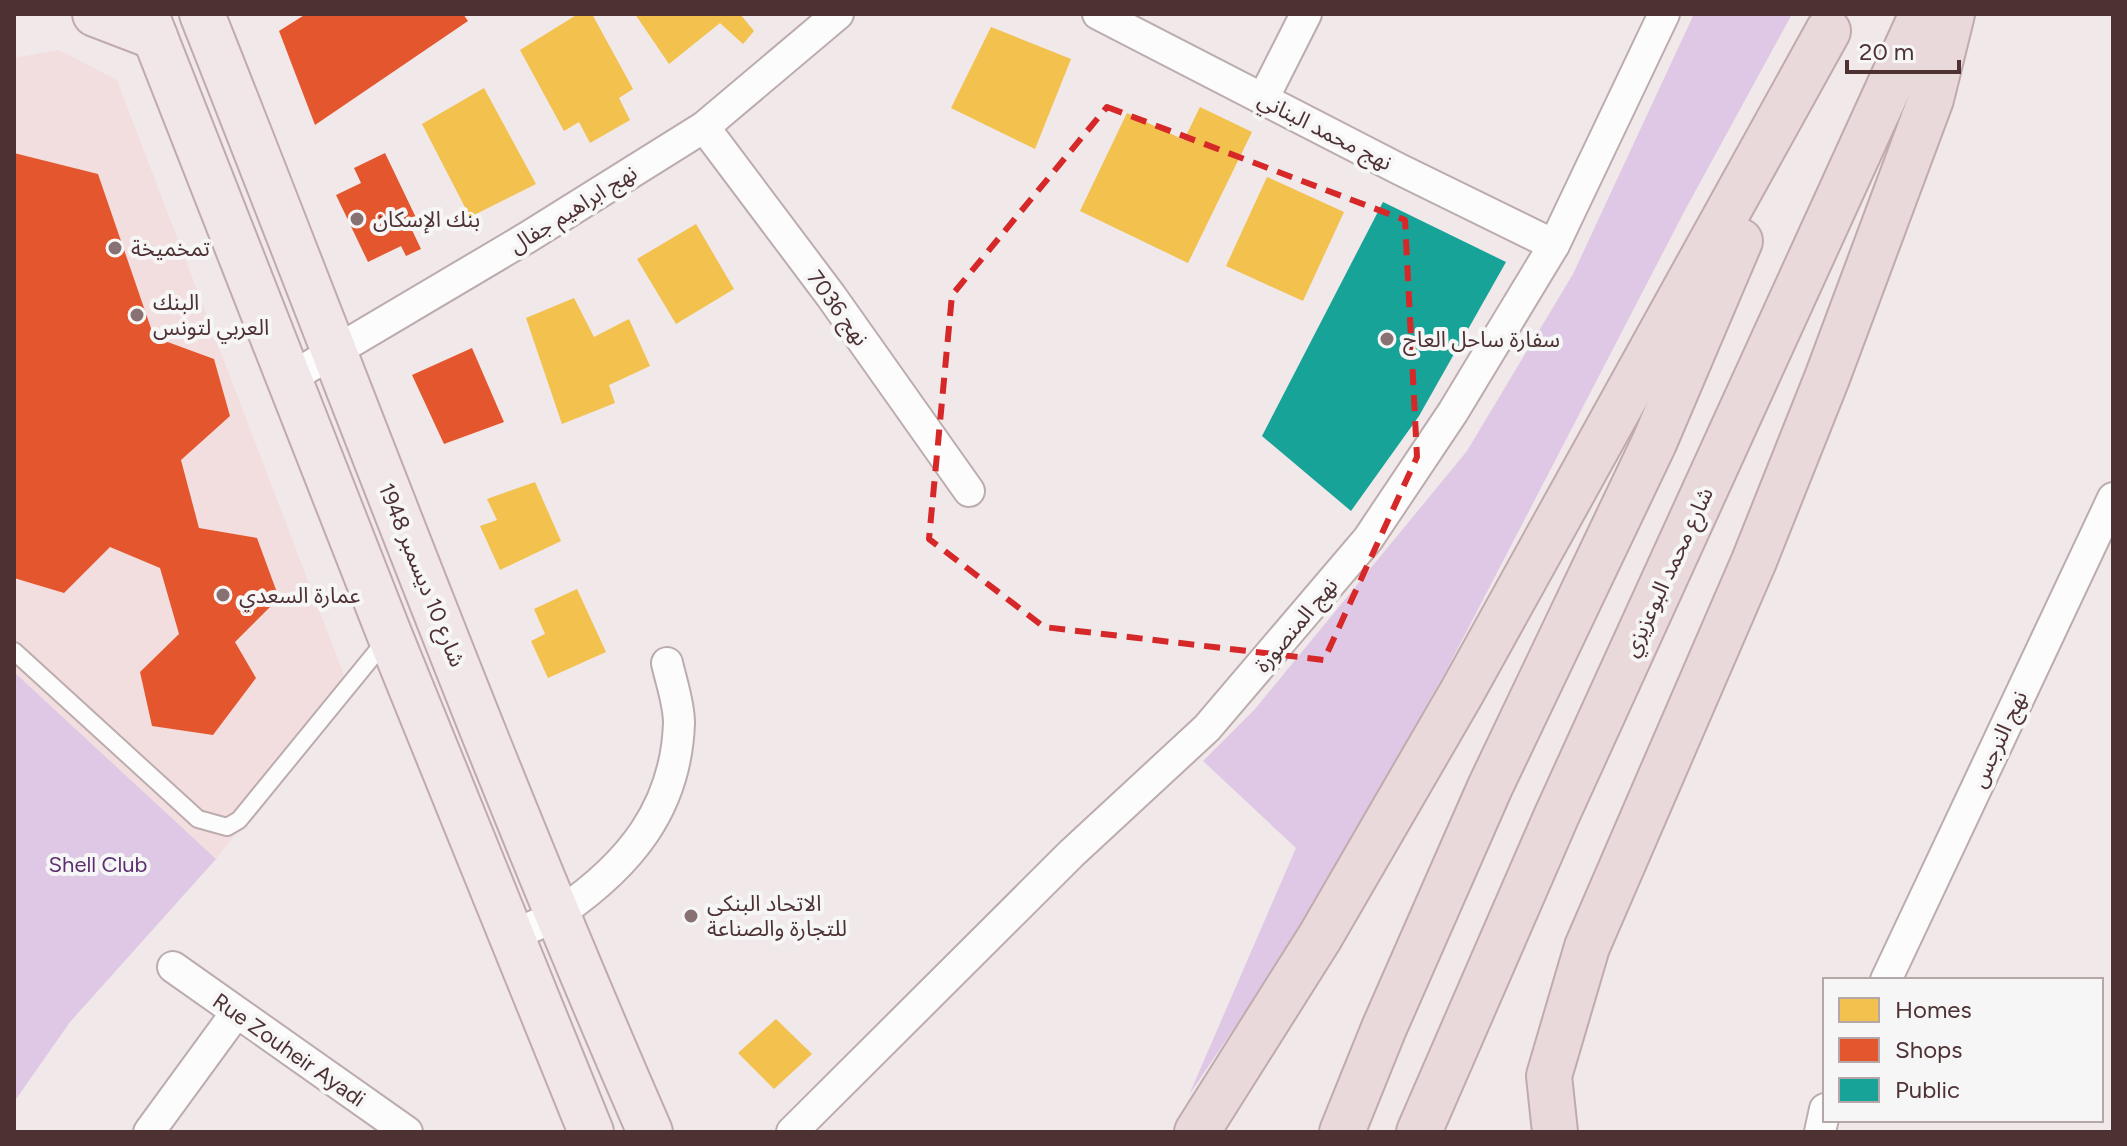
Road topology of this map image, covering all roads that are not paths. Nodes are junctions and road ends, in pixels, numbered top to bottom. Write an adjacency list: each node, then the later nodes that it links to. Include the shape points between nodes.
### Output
1 (95, 14): 10 (main road)
2 (202, 14): 14 (main road, شارع 10 ديسمبر 1948)
3 (838, 14): 12 (street, نهج ابراهيم جفال)
4 (1098, 14): 11 (street, نهج محمد البناني)
5 (1306, 14): 11 (street)
6 (1664, 14): 13 (street, نهج المنصورة)
7 (1922, 14): 33 (highway, شارع محمد البوعزيزي, via 1556,817)
8 (1952, 14): 34 (highway, via 1931,99 1827,378 1587,947 1549,1076)
9 (1832, 23): 31 (highway, via 1462,692 1320,937); 32 (highway, via 1654,443 1490,787)
10 (151, 25): 15 (main road)
11 (1263, 99): 13 (street, نهج محمد البناني)
12 (704, 127): 14 (street, نهج ابراهيم جفال); 16 (street, نهج 7036)
13 (1554, 245): 30 (street, نهج المنصورة, via 1368,539 1281,643 1207,728 1072,853)
14 (336, 350): 15 (street, نهج ابراهيم جفال); 21 (main road, شارع 10 ديسمبر 1948, via 394,508)
15 (290, 378): 18 (main road)
16 (969, 491)
17 (2113, 498): 24 (street, نهج النرجس)
18 (390, 636): 19 (lane, via 239,820 227,827 198,819); 22 (main road)
19 (14, 651)
20 (667, 663): 21 (street, via 679,719 675,762 659,810 633,850)
21 (559, 913): 22 (street); 29 (main road, شارع 10 ديسمبر 1948)
22 (512, 936): 26 (main road)
23 (173, 967): 25 (street, Rue Zouheir Ayadi)
24 (1887, 978)
25 (236, 1013): 27 (street); 28 (street, Rue Zouheir Ayadi)
26 (587, 1129)
27 (149, 1132)
28 (407, 1132)
29 (650, 1132)
30 (792, 1132)
31 (1197, 1132)
32 (1342, 1132)
33 (1419, 1132)
34 (1555, 1132)

